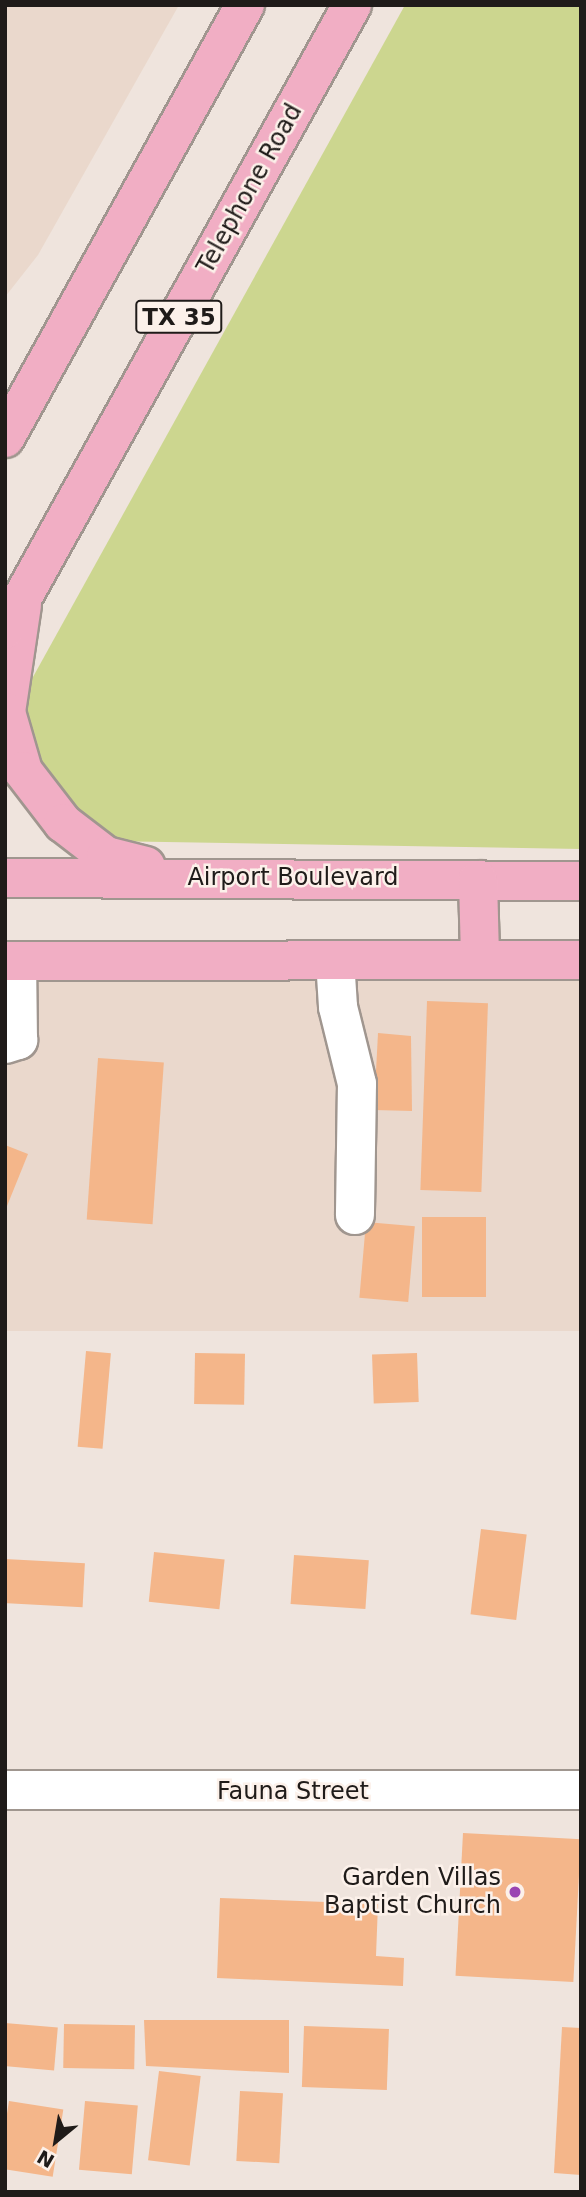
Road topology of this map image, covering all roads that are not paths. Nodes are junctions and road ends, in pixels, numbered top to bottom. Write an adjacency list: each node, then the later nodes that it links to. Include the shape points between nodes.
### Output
1 (246, 5): 3 (main road)
2 (352, 5): 4 (main road, Telephone Road / TX 35)
3 (5, 438)
4 (25, 594): 5 (main road, Telephone Road / TX 35); 6 (main road, via 6,712 23,771 63,823 106,856)
5 (5, 629)
6 (196, 877): 7 (main road, Airport Boulevard); 8 (main road, Airport Boulevard)
7 (5, 878)
8 (478, 880): 9 (main road, Airport Boulevard); 10 (main road)
9 (581, 881)
10 (480, 959): 11 (main road); 12 (main road)
11 (335, 960): 13 (main road); 15 (street, via 338,1007 357,1084)
12 (581, 960)
13 (11, 961): 14 (street, via 18,1040)
14 (5, 1044)
15 (355, 1215)
16 (5, 1790): 17 (street, Fauna Street)
17 (581, 1790)

